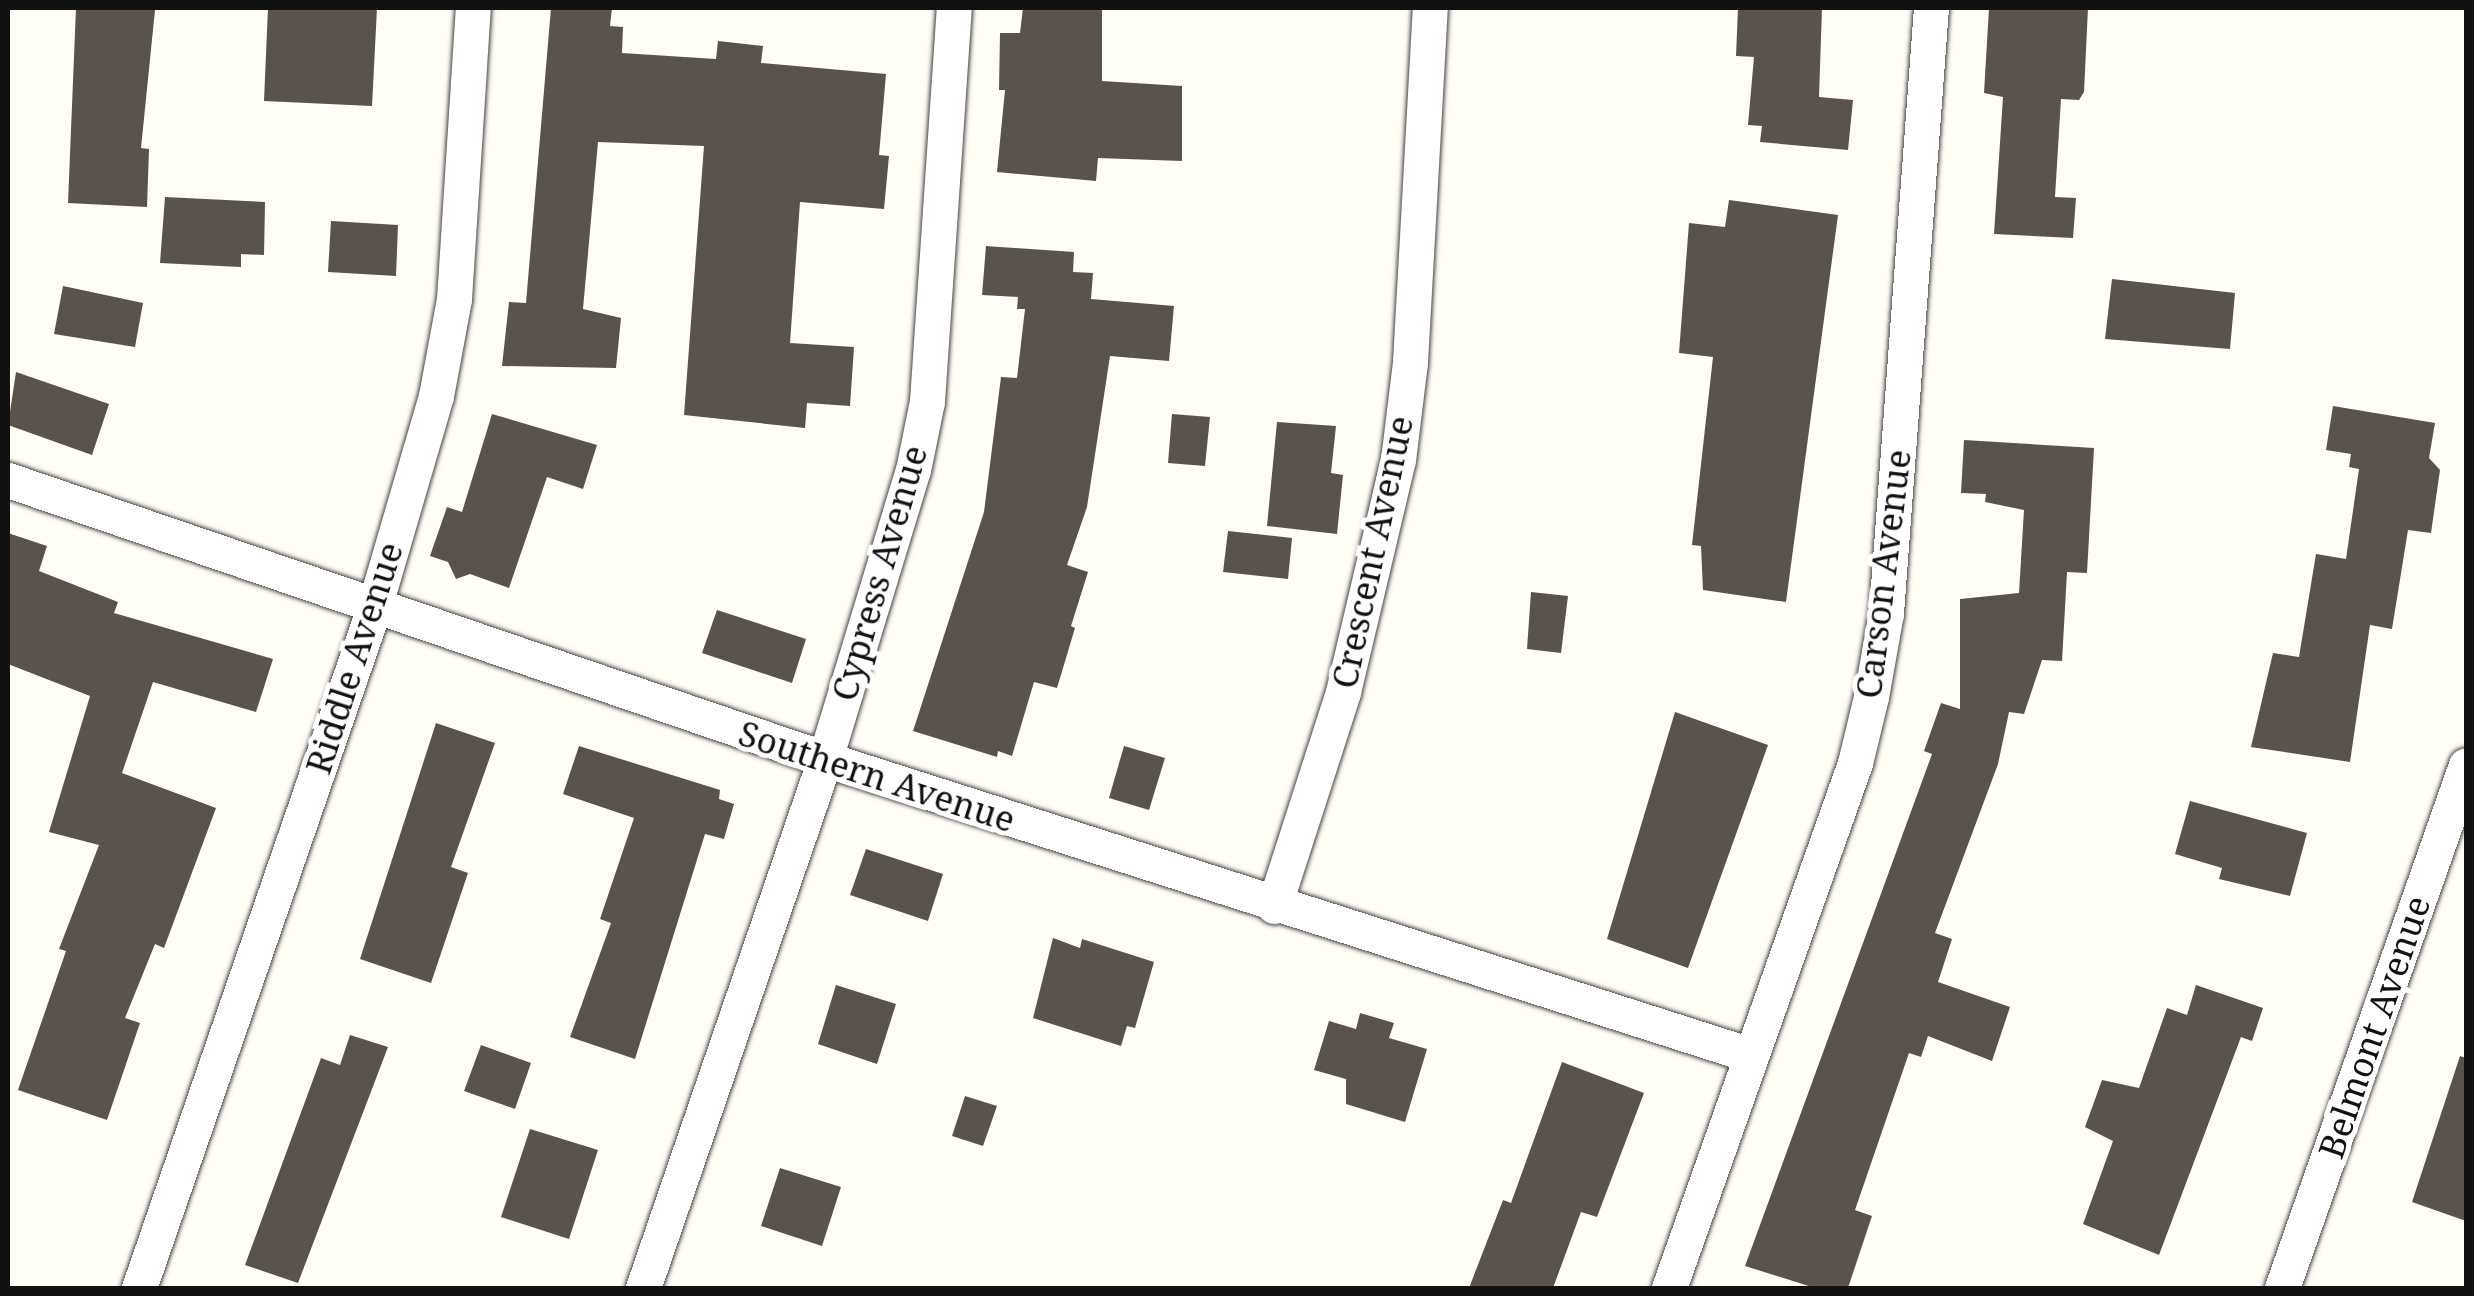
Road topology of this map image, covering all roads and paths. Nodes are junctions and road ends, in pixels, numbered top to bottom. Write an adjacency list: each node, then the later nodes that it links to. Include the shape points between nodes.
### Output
1 (473, 8): 6 (street, Riddle Avenue, via 454,299 436,396)
2 (954, 8): 7 (street, Cypress Avenue, via 927,401 913,470)
3 (1430, 8): 9 (street, Crescent Avenue, via 1410,362 1398,460 1343,692)
4 (1931, 8): 10 (street, Carson Avenue, via 1886,613 1855,763)
5 (8, 480): 6 (street, Southern Avenue)
6 (374, 608): 7 (street, Southern Avenue); 11 (street, Riddle Avenue)
7 (825, 759): 9 (street, Southern Avenue); 12 (street, Cypress Avenue)
8 (2466, 765): 14 (street, Belmont Avenue)
9 (1274, 906): 10 (street, Southern Avenue)
10 (1752, 1054): 13 (street, Carson Avenue)
11 (139, 1288)
12 (644, 1288)
13 (1670, 1288)
14 (2282, 1288)

